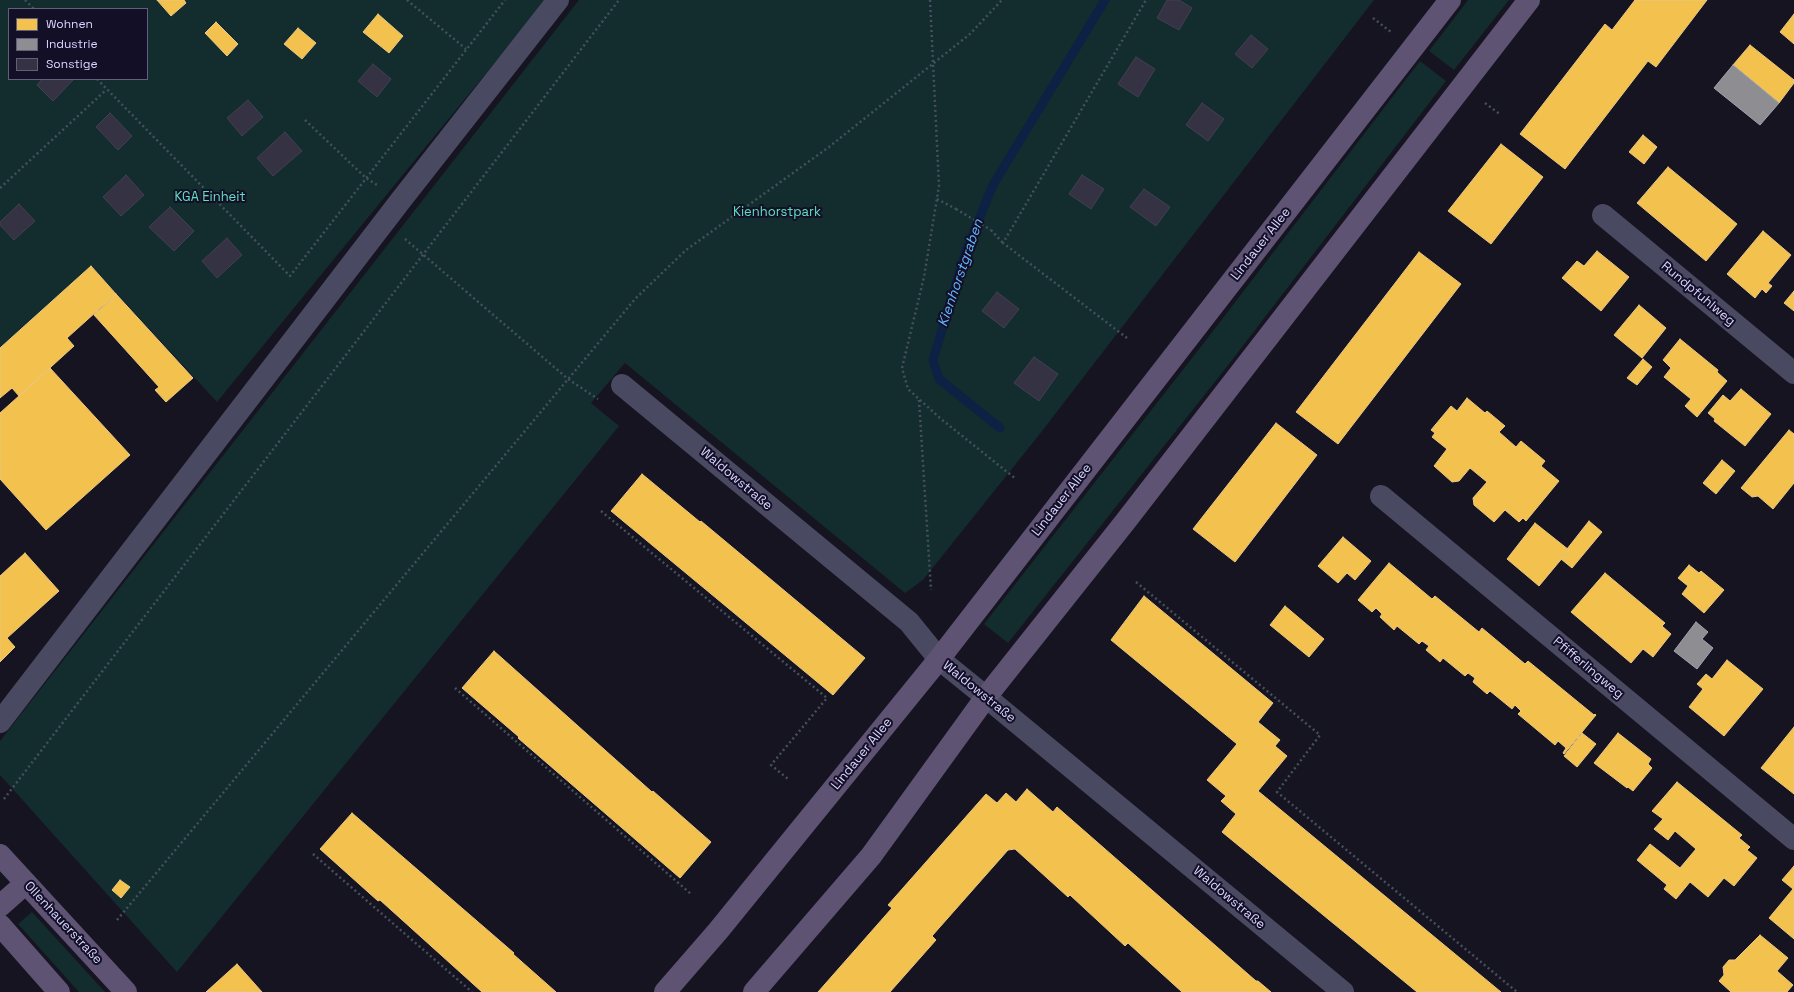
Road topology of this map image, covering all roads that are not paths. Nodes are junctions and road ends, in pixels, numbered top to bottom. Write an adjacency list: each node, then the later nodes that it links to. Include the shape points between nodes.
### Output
1 (558, 0): 10 (street)
2 (1450, 0): 8 (main road, Lindauer Allee)
3 (1529, 0): 9 (main road, via 1130,516)
4 (1603, 215): 5 (street, Rundpfuhlweg)
5 (1794, 373)
6 (622, 385): 8 (street, Waldowstraße, via 909,622)
7 (1381, 496): 11 (street, Pfifferlingweg)
8 (938, 659): 9 (street, Waldowstraße); 18 (main road, Lindauer Allee, via 718,931)
9 (986, 697): 19 (main road, via 871,856); 20 (street, Waldowstraße)
10 (0, 722)
11 (1794, 839)
12 (0, 855): 13 (main road, Ollenhauerstraße)
13 (26, 883): 14 (main road); 17 (main road, Ollenhauerstraße)
14 (0, 906)
15 (0, 925): 16 (main road)
16 (59, 992)
17 (126, 992)
18 (665, 992)
19 (754, 992)
20 (1343, 992)

